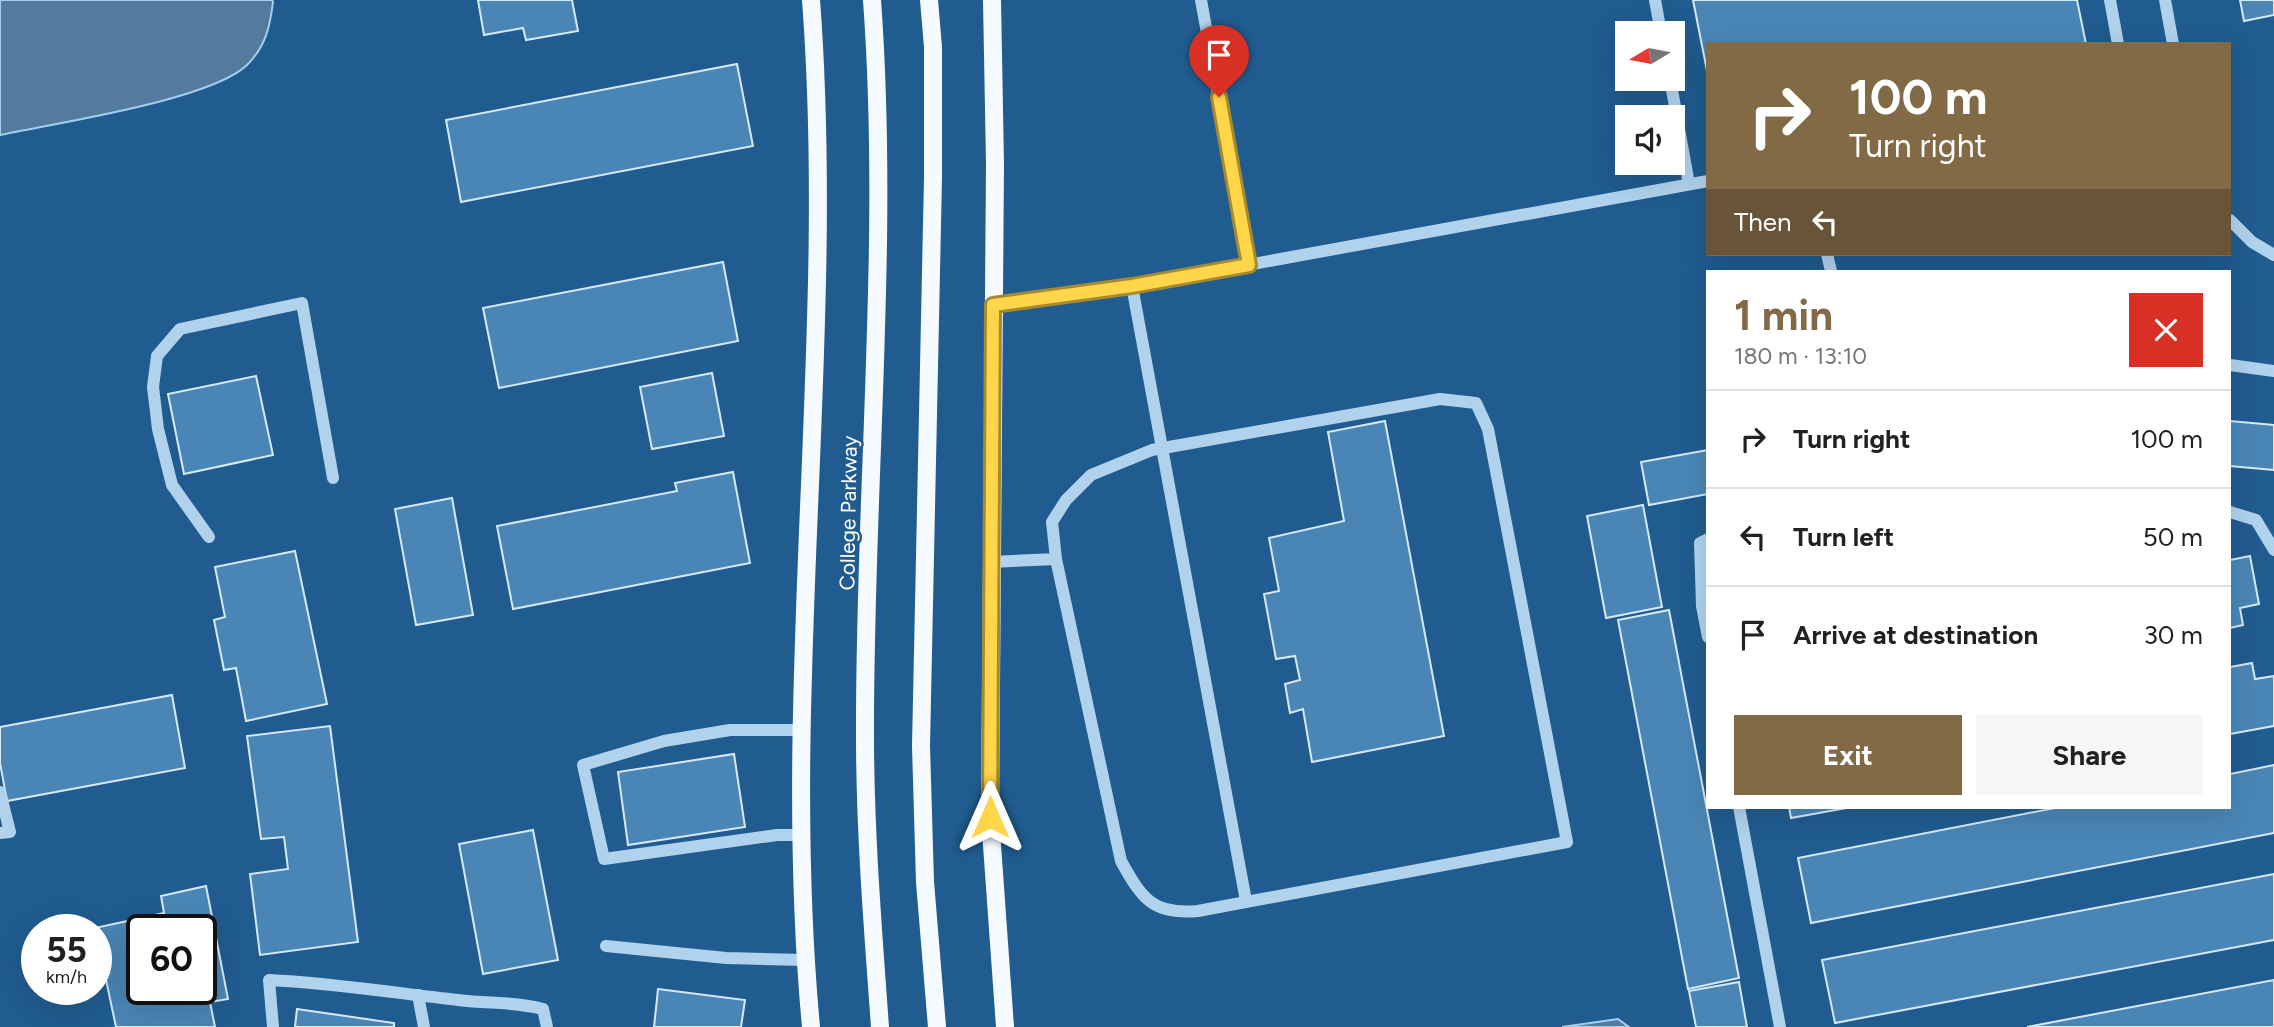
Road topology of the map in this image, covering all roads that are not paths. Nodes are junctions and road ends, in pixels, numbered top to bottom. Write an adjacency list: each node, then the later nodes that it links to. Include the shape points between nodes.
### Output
1 (811, 0): 31 (main road, via 818,175)
2 (872, 0): 44 (main road, College Parkway, via 879,177 865,736)
3 (929, 0): 45 (main road, via 933,177 921,746 925,882)
4 (992, 0): 19 (main road)
5 (1201, 0): 17 (street)
6 (1655, 0): 9 (street)
7 (2109, 0): 10 (street)
8 (2165, 0): 11 (street)
9 (1659, 21)
10 (2118, 42)
11 (2173, 42)
12 (1672, 91): 14 (street)
13 (1706, 181): 14 (street)
14 (1689, 184): 17 (street)
15 (2231, 221): 16 (street)
16 (2274, 255)
17 (1249, 265): 18 (street)
18 (1132, 286): 19 (street); 22 (street)
19 (993, 305): 29 (main road)
20 (2231, 365): 21 (street)
21 (2274, 371)
22 (1160, 448): 28 (street, via 1091,475 1066,500 1052,522); 36 (street); 36 (street, via 1440,399 1476,403 1488,429 1567,842)
23 (333, 478): 25 (street, via 302,303 180,329 157,356 153,387 158,429 173,485)
24 (2231, 512): 27 (street, via 2256,520)
25 (209, 537)
26 (1706, 540): 30 (street, via 1700,543)
27 (2274, 550)
28 (1056, 559): 29 (street); 36 (street, via 1121,861 1136,888 1156,908 1174,913)
29 (991, 562): 46 (main road, via 990,817)
30 (1706, 627)
31 (802, 730): 35 (main road); 35 (street, via 730,730 664,741 583,765 604,859)
32 (0, 792): 34 (street, via 10,832)
33 (1739, 809): 47 (street)
34 (0, 833)
35 (799, 835): 38 (main road)
36 (1246, 901)
37 (606, 946): 38 (street, via 726,958)
38 (805, 960): 43 (main road)
39 (418, 995): 40 (street, via 269,981); 41 (street); 42 (street, via 511,1001 544,1009)
40 (273, 1027)
41 (425, 1027)
42 (547, 1027)
43 (811, 1027)
44 (880, 1027)
45 (937, 1027)
46 (1005, 1027)
47 (1780, 1027)

